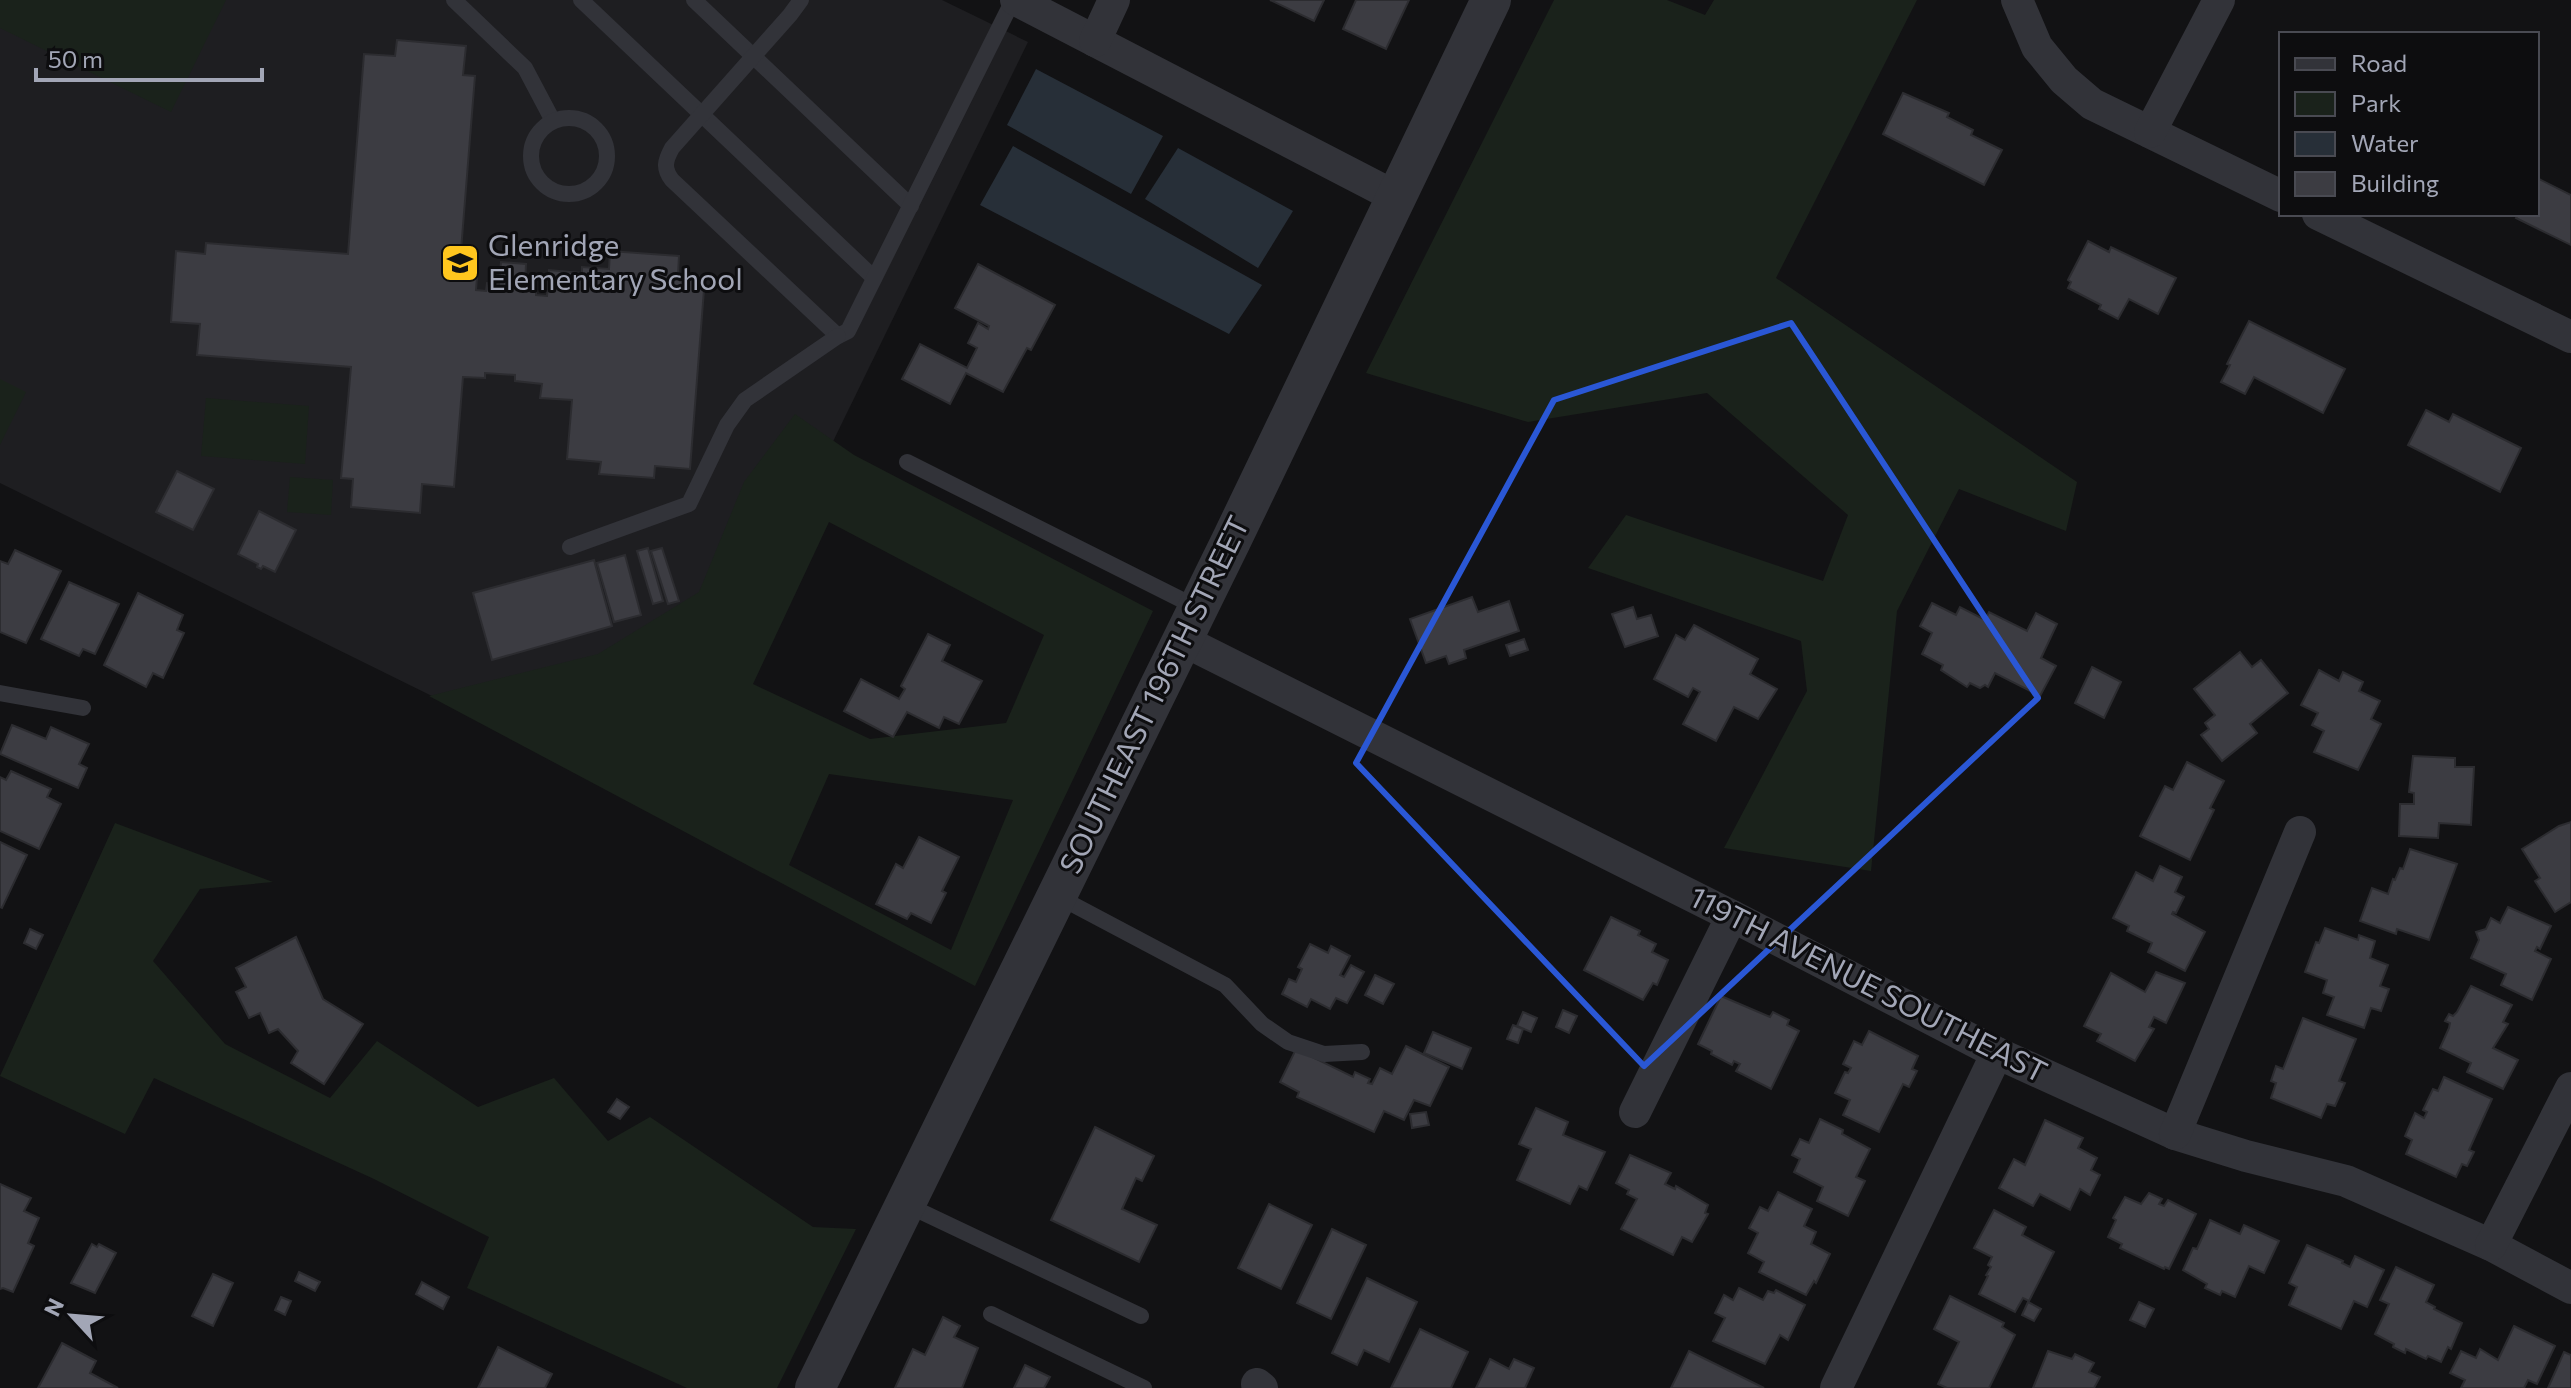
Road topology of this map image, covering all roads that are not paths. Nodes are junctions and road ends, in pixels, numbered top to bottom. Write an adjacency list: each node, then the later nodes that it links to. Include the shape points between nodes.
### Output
1 (454, 0): 13 (lane, via 525,68)
2 (581, 0): 12 (lane)
3 (694, 0): 11 (lane)
4 (801, 0): 11 (lane)
5 (1015, 0): 10 (street); 17 (lane)
6 (1114, 0): 10 (street)
7 (1491, 0): 16 (street, SOUTHEAST 196TH STREET)
8 (2017, 0): 14 (street, via 2037,47 2064,80 2092,104)
9 (2219, 0): 14 (street)
10 (1095, 41): 16 (street)
11 (753, 56): 12 (lane); 17 (lane)
12 (702, 113): 19 (lane); 20 (lane, via 672,148 666,172)
13 (553, 121): 13 (lane, via 536,137 534,171 560,193 584,191 603,173 606,147 591,125 579,119)
14 (2150, 132): 15 (street)
15 (2279, 195)
16 (1396, 197): 24 (street, SOUTHEAST 196TH STREET)
17 (911, 206): 19 (lane)
18 (2322, 216): 21 (street)
19 (874, 278): 20 (lane, via 848,331)
20 (838, 336): 23 (lane, via 745,400 689,504)
21 (2571, 337)
22 (907, 462): 24 (lane)
23 (570, 547)
24 (1190, 624): 28 (street, SOUTHEAST 196TH STREET); 29 (street, 119TH AVENUE SOUTHEAST)
25 (0, 693): 26 (lane)
26 (83, 708)
27 (2300, 832): 34 (street)
28 (1057, 896): 30 (lane, via 1225,985 1262,1024 1288,1042 1324,1054); 35 (street, SOUTHEAST 196TH STREET)
29 (1732, 916): 31 (street, 119TH AVENUE SOUTHEAST); 33 (street)
30 (1362, 1052)
31 (1997, 1053): 34 (street, 119TH AVENUE SOUTHEAST); 42 (street)
32 (2571, 1088): 36 (street)
33 (1635, 1112)
34 (2175, 1134): 36 (street, 119TH AVENUE SOUTHEAST, via 2346,1181)
35 (905, 1204): 39 (lane); 40 (street, SOUTHEAST 196TH STREET)
36 (2491, 1245): 37 (street, 119TH AVENUE SOUTHEAST)
37 (2571, 1288)
38 (991, 1314): 41 (lane)
39 (1141, 1316)
40 (815, 1388)
41 (1144, 1388)
42 (1836, 1388)

